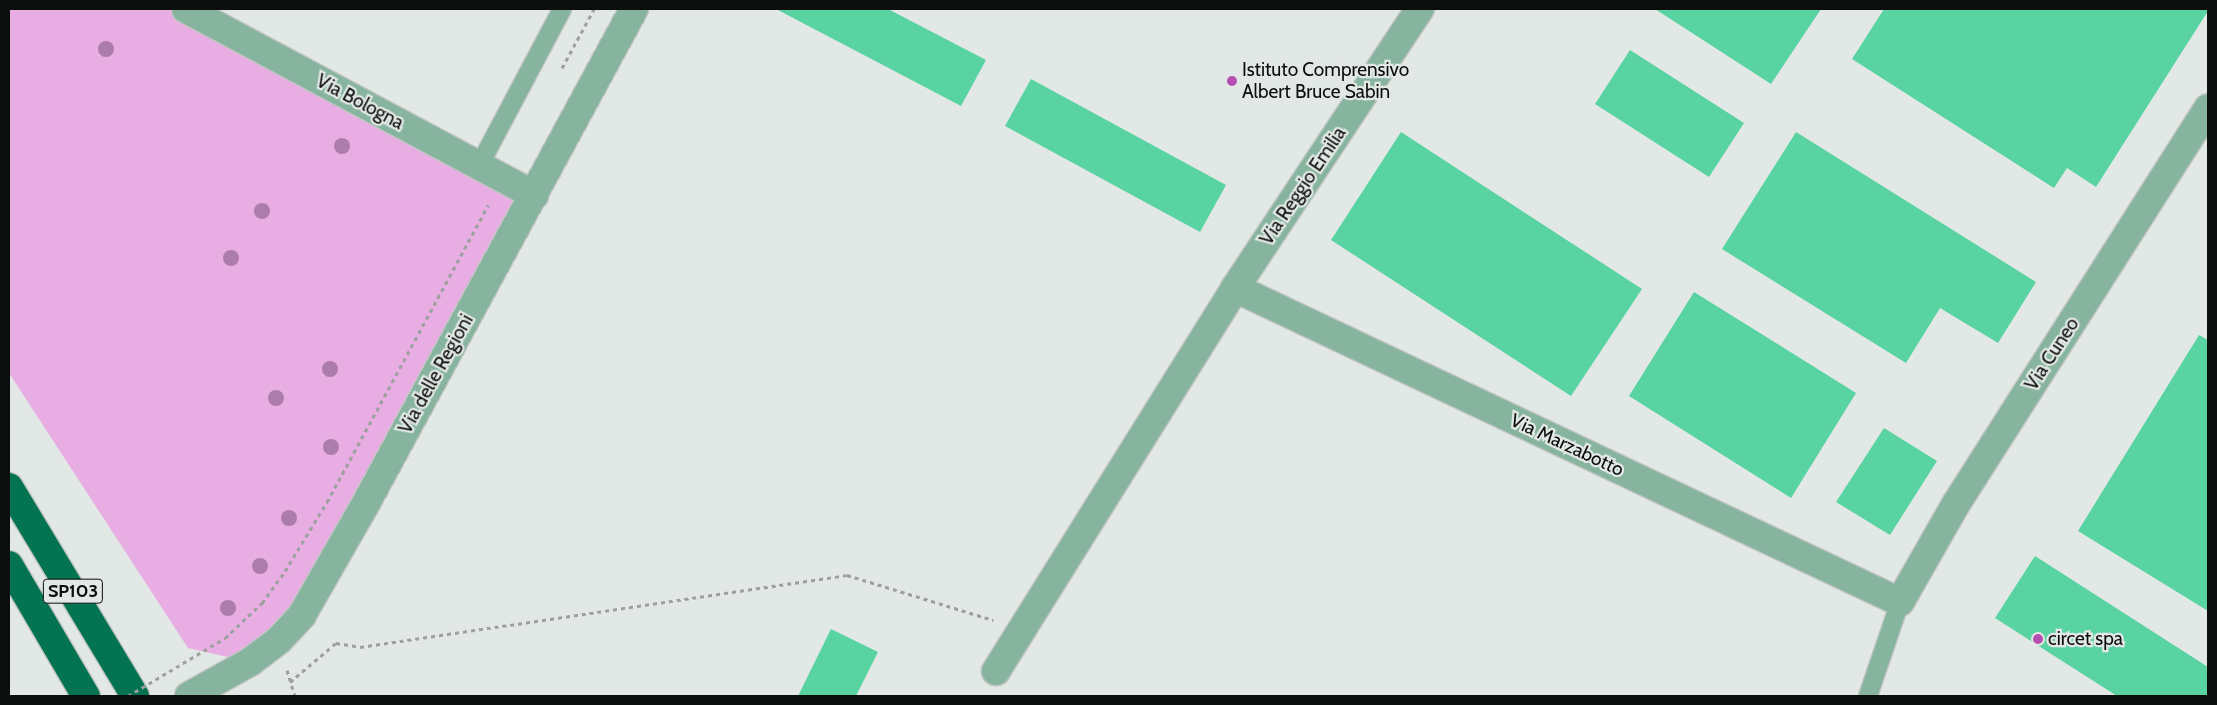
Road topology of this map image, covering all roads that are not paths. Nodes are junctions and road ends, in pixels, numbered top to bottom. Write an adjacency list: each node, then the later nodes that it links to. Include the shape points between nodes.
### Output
1 (186, 9): 6 (street, Via Bologna)
2 (562, 9): 6 (lane)
3 (634, 9): 7 (street, Via delle Regioni)
4 (1420, 9): 8 (street, Via Reggio Emilia)
5 (2208, 109): 11 (street, Via Cuneo, via 1956,504)
6 (479, 166): 7 (street, Via Bologna)
7 (534, 195): 15 (street, Via delle Regioni, via 302,614 279,640 250,662)
8 (1235, 288): 11 (street, Via Marzabotto); 12 (street, Via Reggio Emilia)
9 (9, 487): 14 (highway, SP103)
10 (9, 566): 13 (highway, SP103)
11 (1900, 602): 16 (lane)
12 (996, 671)
13 (86, 696)
14 (134, 696)
15 (189, 696)
16 (1868, 696)

